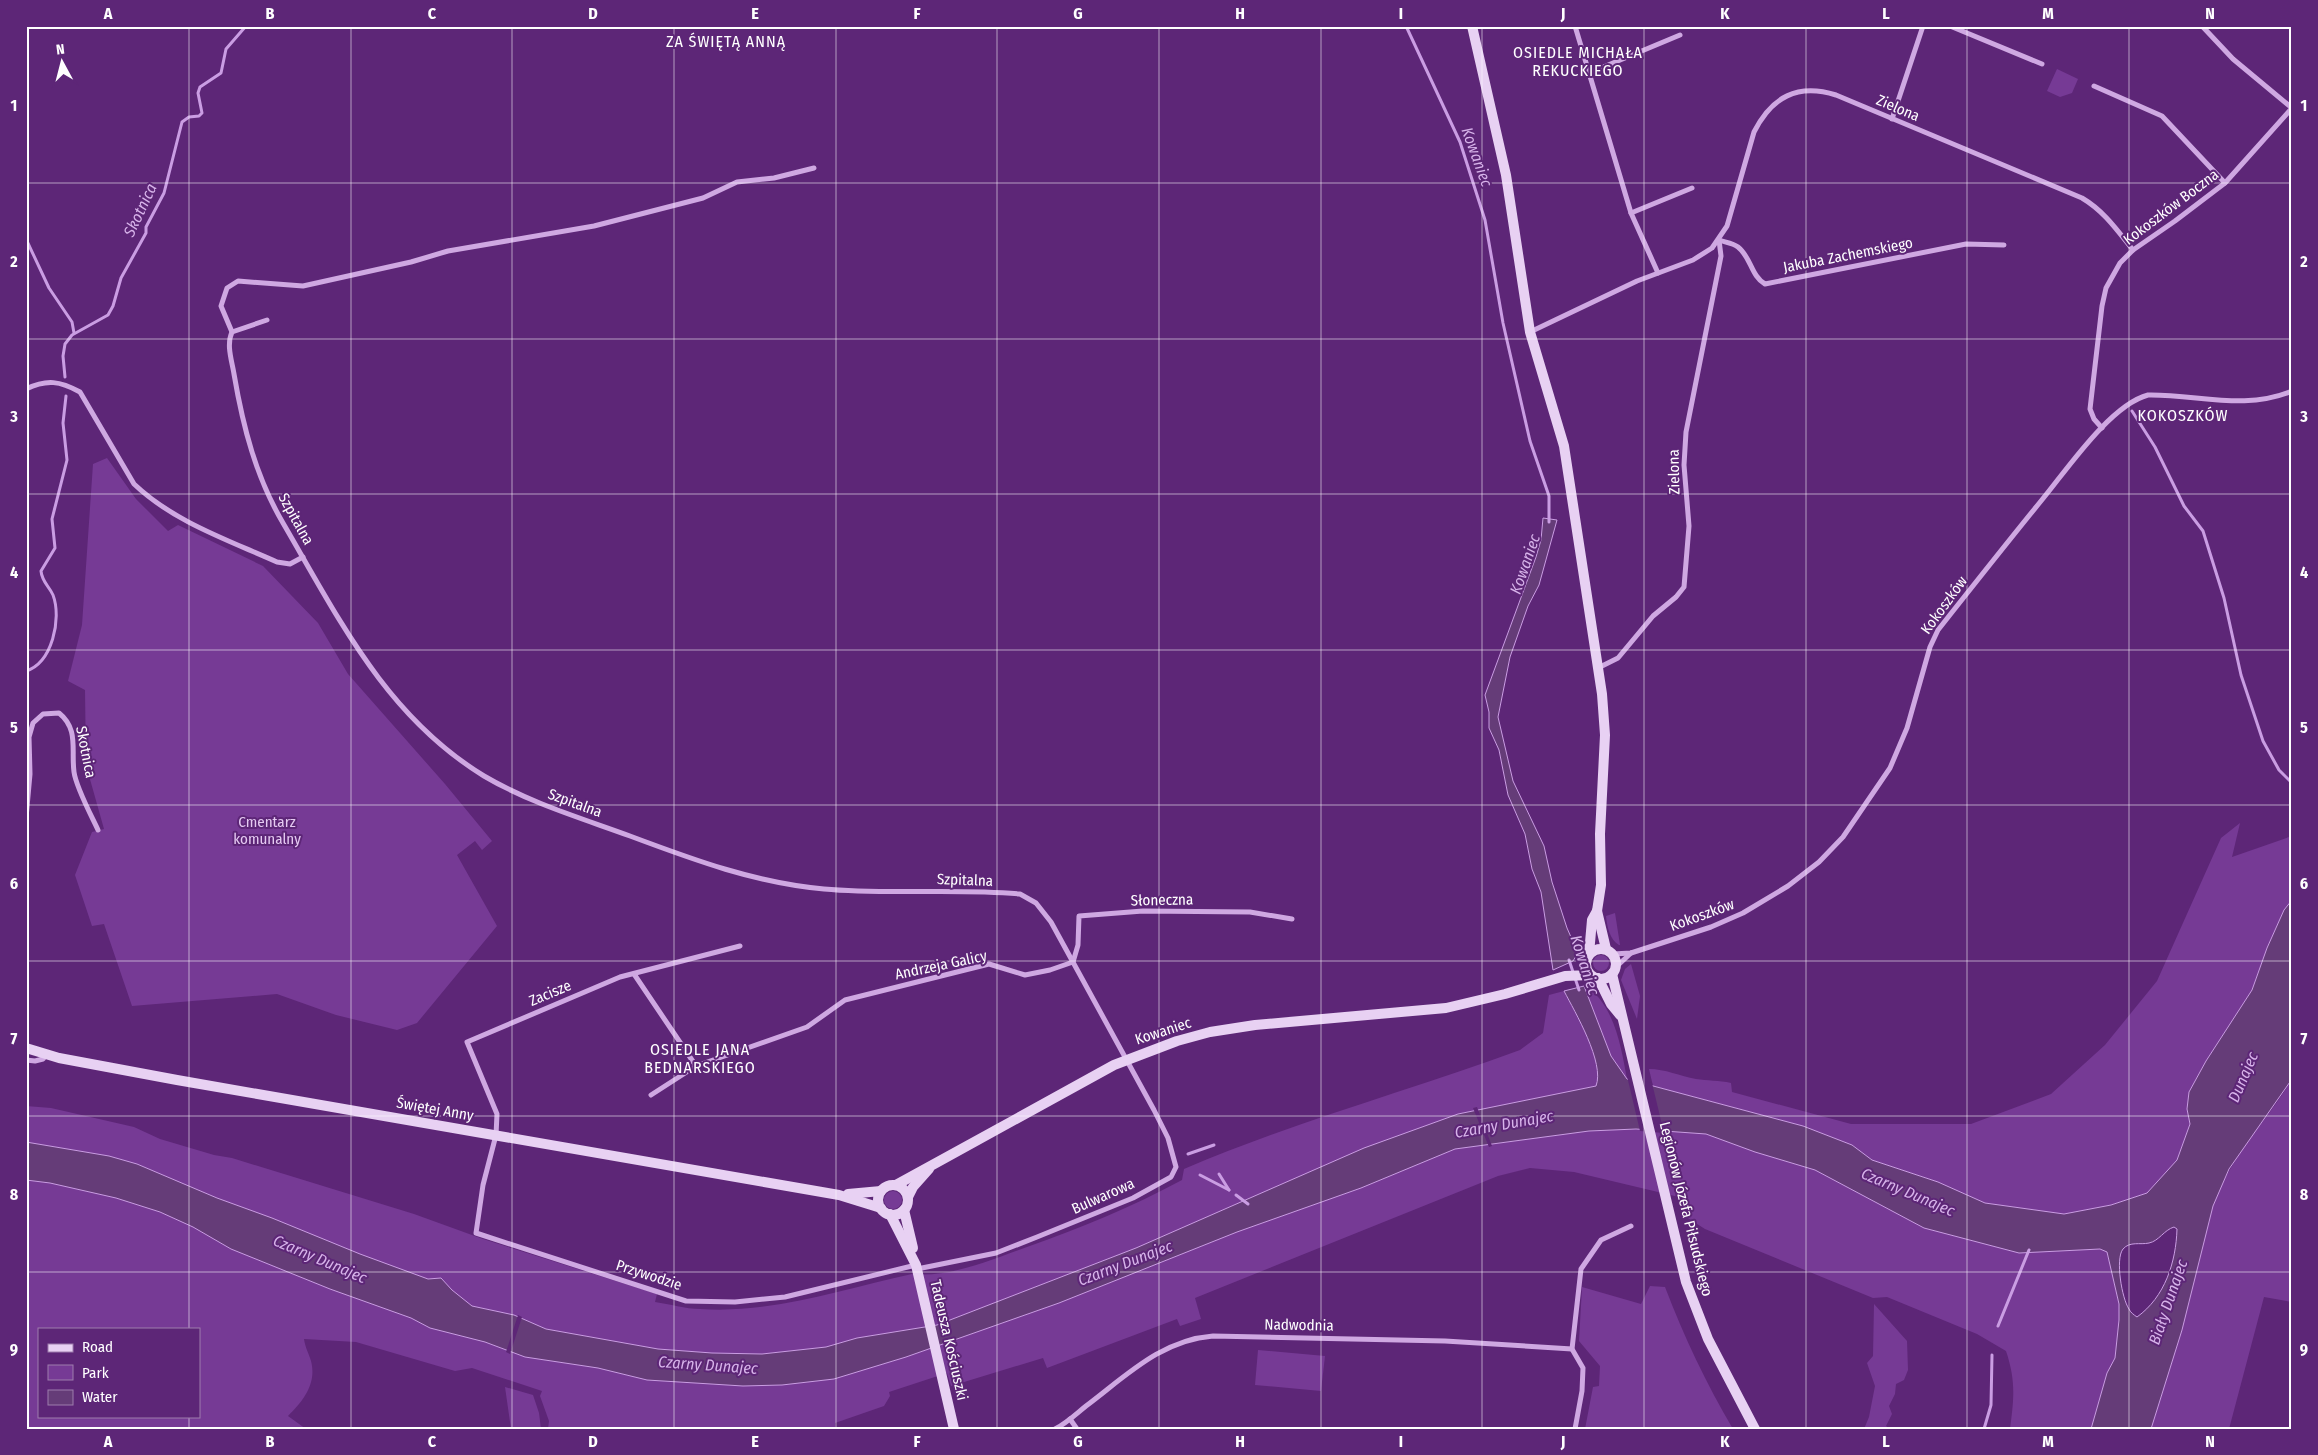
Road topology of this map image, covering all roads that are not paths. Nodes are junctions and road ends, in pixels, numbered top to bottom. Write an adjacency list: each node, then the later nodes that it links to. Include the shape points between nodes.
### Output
1 (1472, 26): 22 (street, via 1506,175)
2 (1575, 26): 8 (street)
3 (1923, 26): 11 (street)
4 (1950, 26): 7 (street)
5 (2202, 26): 10 (street, via 2233,59)
6 (1680, 35): 8 (street)
7 (2042, 64)
8 (1589, 73): 15 (street)
9 (2094, 86): 13 (street, via 2162,116)
10 (2292, 108): 13 (street, Kokoszków Boczna)
11 (1892, 118): 16 (street, Zielona, via 1827,93 1800,92 1781,98 1766,112 1754,132 1728,226); 18 (street, Zielona, via 2082,198 2111,221)
12 (814, 168): 21 (street, via 774,178 737,182 702,198 594,226 448,251 303,286 238,281 227,288 222,306)
13 (2225, 183): 18 (street, Kokoszków Boczna)
14 (1692, 188): 15 (street)
15 (1631, 213): 19 (street)
16 (1719, 240): 17 (street, Jakuba Zachemskiego, via 1736,245 1749,258 1758,280 1765,284 1966,244); 19 (street, Zielona, via 1693,260); 27 (street, Zielona, via 1721,256 1686,432 1684,466 1688,526 1684,587 1676,598 1653,616 1618,658)
17 (2004, 245)
18 (2133, 250): 25 (street, Kokoszków Boczna, via 2111,276 2102,306 2090,409)
19 (1658, 273): 22 (street, Zielona)
20 (267, 320): 21 (street)
21 (232, 332): 26 (street, Szpitalna, via 229,346 252,455 275,509)
22 (1530, 332): 27 (street, via 1564,446)
23 (26, 389): 26 (street, via 40,382 67,385 80,392 134,484 175,516 277,562 290,564)
24 (2292, 391): 25 (street, Kokoszków, via 2260,401 2243,402 2148,394 2134,399)
25 (2102, 428): 34 (street, Kokoszków, via 1938,630 1900,749 1873,796 1843,837 1803,875 1751,909 1710,927)
26 (303, 557): 36 (street, Szpitalna, via 372,672 396,701 444,748 508,788 540,803 716,867 778,883 827,889 1020,894 1042,909)
27 (1598, 668): 30 (street, via 1605,735 1601,885)
28 (26, 818): 29 (street, Skotnica, via 29,737 33,723 43,714 59,713 73,734 74,773)
29 (98, 830)
30 (1597, 911): 33 (street); 35 (street, via 1592,920)
31 (1292, 919): 36 (street, Słoneczna, via 1250,912 1144,911 1079,916 1078,945)
32 (740, 946): 38 (street, Zacisze)
33 (1610, 952): 34 (street, Kokoszków); 35 (street, via 1596,949); 37 (street, via 1616,960)
34 (1631, 953): 37 (street, Kokoszków)
35 (1588, 956): 39 (street, Kowaniec); 40 (street, via 1586,967)
36 (1073, 962): 45 (street, Szpitalna); 46 (street, Andrzeja Galicy, via 1025,975 989,964 845,1000 807,1027)
37 (1614, 970): 40 (street, via 1606,978); 41 (street, Legionów Józefa Piłsudskiego)
38 (634, 974): 46 (street); 48 (street, Zacisze, via 620,977 467,1042 497,1114)
39 (1565, 976): 40 (street, Kowaniec); 45 (street, Kowaniec, via 1446,1008 1219,1030)
40 (1594, 977): 41 (street, Legionów Józefa Piłsudskiego)
41 (1621, 1016): 65 (street, Legionów Józefa Piłsudskiego, via 1634,1058 1686,1282 1699,1318)
42 (26, 1048): 43 (street, Świętej Anny)
43 (46, 1055): 44 (street, via 43,1059); 48 (street, Świętej Anny)
44 (26, 1060)
45 (1126, 1060): 49 (street, Kowaniec); 58 (street, Bulwarowa, via 1168,1138 1176,1168 1171,1177 1114,1207 996,1253)
46 (696, 1066): 47 (street, Andrzeja Galicy)
47 (650, 1095)
48 (496, 1135): 52 (street, Świętej Anny); 58 (street, Przywodzie, via 483,1184 476,1233 686,1300 735,1302 785,1297)
49 (940, 1160): 50 (street, Kowaniec); 53 (street, Kowaniec, via 918,1180)
50 (896, 1185): 51 (street); 53 (street, via 904,1189)
51 (881, 1192): 52 (street, Świętej Anny); 54 (street, via 878,1200)
52 (840, 1194): 54 (street, Świętej Anny)
53 (908, 1197): 55 (street)
54 (881, 1208): 56 (street)
55 (904, 1210): 56 (street); 58 (street, Tadeusza Kościuszki)
56 (890, 1214): 58 (street, Tadeusza Kościuszki)
57 (1631, 1226): 59 (street, via 1601,1240 1581,1269)
58 (916, 1266): 61 (street, Tadeusza Kościuszki)
59 (1572, 1349): 60 (street, Nadwodnia, via 1445,1341 1196,1337 1151,1356); 64 (street, via 1583,1368)
60 (1070, 1419): 62 (street, Nadwodnia); 63 (street)
61 (954, 1429)
62 (1055, 1429)
63 (1078, 1429)
64 (1575, 1429)
65 (1755, 1429)

